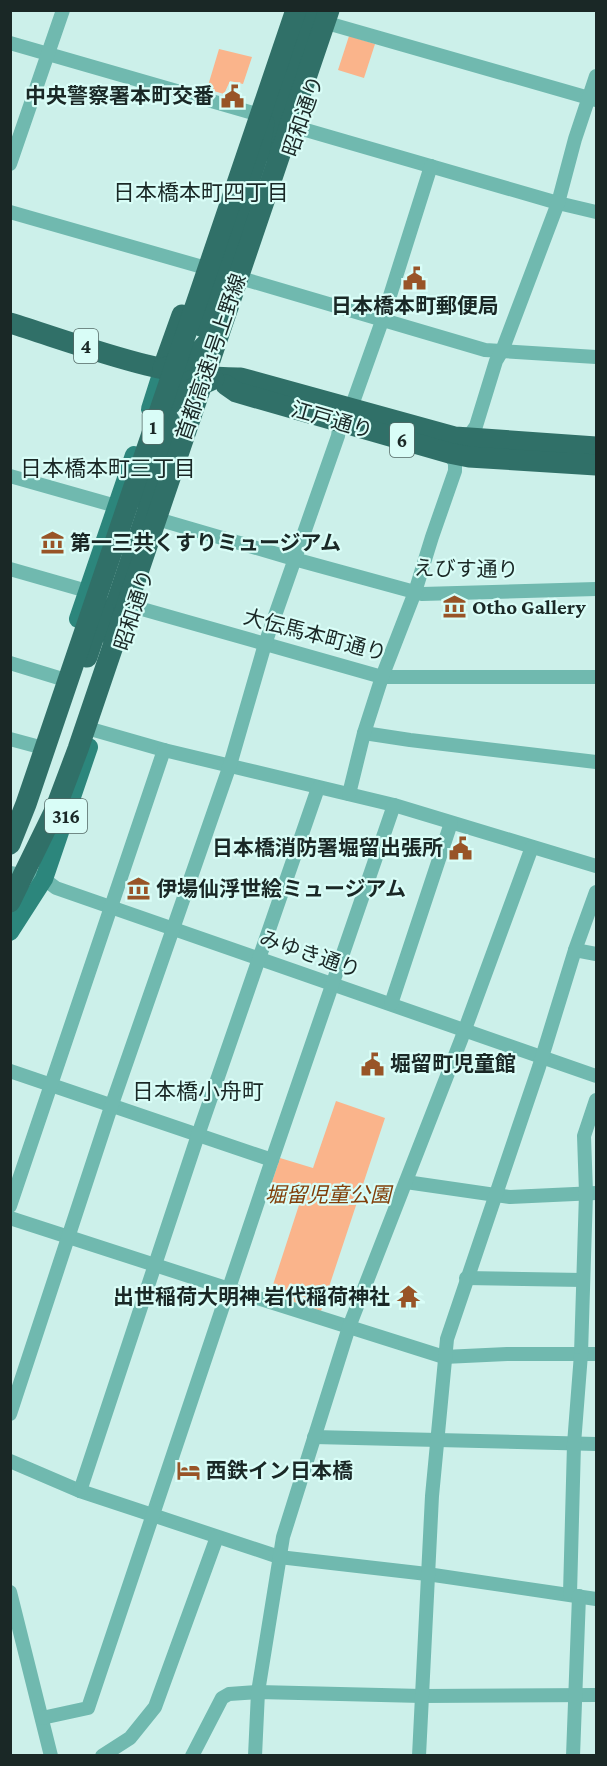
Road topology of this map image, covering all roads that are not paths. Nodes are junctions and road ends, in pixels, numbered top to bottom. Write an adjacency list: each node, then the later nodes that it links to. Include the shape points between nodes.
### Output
1 (63, 10): 6 (street)
2 (316, 10): 12 (highway)
3 (289, 11): 7 (highway); 59 (highway, 首都高速1号上野線 / 1, bridge)
4 (334, 15): 9 (highway, 昭和通り); 10 (street); 65 (highway, 首都高速1号上野線 / 1, bridge, via 78,749 40,843)
5 (10, 43): 6 (street)
6 (49, 53): 11 (street); 14 (street)
7 (273, 57): 11 (highway); 13 (highway, via 259,152 205,327)
8 (597, 76): 10 (street)
9 (313, 86): 12 (highway, 昭和通り); 13 (highway)
10 (592, 99): 16 (street)
11 (253, 112): 19 (highway)
12 (289, 125): 13 (highway); 15 (street); 20 (highway, 昭和通り)
13 (268, 156)
14 (10, 164)
15 (431, 166): 16 (street); 21 (street)
16 (558, 203): 18 (street); 23 (street)
17 (10, 212): 19 (street)
18 (597, 212)
19 (199, 266): 25 (highway)
20 (244, 287): 21 (street); 25 (highway, via 220,327 197,354); 26 (highway, 昭和通り)
21 (382, 321): 23 (street, via 485,350); 27 (street)
22 (10, 323): 25 (highway, 江戸通り / 4)
23 (502, 351): 24 (street); 29 (street, via 476,426)
24 (597, 357)
25 (163, 368): 26 (highway, 江戸通り / 4); 28 (main road)
26 (215, 379): 27 (highway, 江戸通り / 6, via 236,392); 28 (highway, via 183,393 160,412); 34 (main road, 昭和通り / 316)
27 (346, 415): 29 (highway, 江戸通り / 6); 35 (street)
28 (141, 436): 33 (main road)
29 (452, 445): 30 (highway, 江戸通り / 6); 31 (highway, 江戸通り / 6, via 469,457); 38 (street, via 455,471)
30 (597, 447)
31 (597, 465)
32 (10, 476): 33 (street)
33 (116, 506): 39 (main road)
34 (164, 520): 35 (street, えびす通り); 40 (main road, 昭和通り / 316)
35 (294, 560): 38 (street, えびす通り); 41 (street)
36 (10, 569): 39 (street)
37 (597, 589): 38 (street, えびす通り)
38 (415, 592): 43 (street)
39 (96, 596): 45 (highway, via 85,638); 46 (highway, via 173,422 116,604 109,642); 62 (highway, via 87,657 32,825)
40 (135, 607): 41 (street, 大伝馬本町通り); 46 (main road, 昭和通り / 316)
41 (265, 644): 43 (street, 大伝馬本町通り); 53 (street)
42 (10, 663): 45 (street)
43 (382, 677): 44 (street, 大伝馬本町通り); 48 (street)
44 (597, 677)
45 (58, 678): 50 (main road, 316)
46 (107, 692): 47 (main road, 昭和通り / 316)
47 (94, 730): 51 (street); 63 (main road, 昭和通り / 316)
48 (364, 733): 52 (street); 55 (street)
49 (10, 739): 50 (street)
50 (36, 746): 57 (main road, 316)
51 (164, 750): 53 (street); 66 (street)
52 (597, 762)
53 (230, 765): 54 (street); 67 (street)
54 (318, 788): 55 (street); 71 (street)
55 (349, 794): 56 (street)
56 (394, 805): 58 (street); 72 (street)
57 (10, 823)
58 (451, 823): 60 (street); 73 (street)
59 (10, 844)
60 (532, 847): 61 (street); 74 (street)
61 (597, 866)
62 (10, 874): 63 (street, みゆき通り)
63 (44, 879): 66 (street, みゆき通り, via 56,888); 68 (main road, 昭和通り / 316)
64 (597, 892): 69 (street)
65 (10, 903)
66 (110, 906): 67 (street, みゆき通り); 78 (street)
67 (173, 929): 71 (street, みゆき通り); 80 (street)
68 (10, 932)
69 (575, 950): 70 (street); 75 (street)
70 (597, 954)
71 (260, 959): 72 (street, みゆき通り); 81 (street)
72 (332, 984): 73 (street, みゆき通り); 82 (street)
73 (391, 1004): 74 (street, みゆき通り)
74 (465, 1030): 75 (street, みゆき通り); 83 (street)
75 (542, 1058): 77 (street, みゆき通り); 85 (street)
76 (10, 1071): 78 (street)
77 (597, 1076)
78 (50, 1085): 80 (street); 86 (street)
79 (597, 1100): 84 (street, via 584,1136)
80 (111, 1107): 81 (street); 88 (street)
81 (198, 1135): 82 (street); 89 (street)
82 (272, 1160): 92 (street)
83 (406, 1182): 85 (street); 93 (street)
84 (591, 1193): 85 (street); 91 (street)
85 (494, 1196): 90 (street)
86 (10, 1206)
87 (10, 1218): 88 (street)
88 (69, 1238): 89 (street); 97 (street)
89 (154, 1265): 92 (street); 103 (street)
90 (466, 1278): 91 (street); 96 (street)
91 (583, 1280): 94 (street)
92 (229, 1289): 93 (street); 104 (street)
93 (349, 1327): 96 (street); 98 (street)
94 (581, 1354): 95 (street); 96 (street); 100 (street)
95 (597, 1354)
96 (444, 1357): 99 (street)
97 (10, 1414)
98 (314, 1437): 99 (street); 106 (street)
99 (437, 1441): 100 (street); 107 (street)
100 (574, 1444): 101 (street); 109 (street)
101 (597, 1444)
102 (10, 1461): 103 (street)
103 (80, 1491): 104 (street)
104 (153, 1516): 105 (street); 115 (street, via 88,1708)
105 (217, 1537): 106 (street); 117 (street, via 155,1707 130,1738)
106 (279, 1557): 107 (street); 111 (street)
107 (427, 1574): 109 (street); 114 (street)
108 (10, 1592): 115 (street)
109 (574, 1595): 110 (street); 112 (street)
110 (597, 1599)
111 (258, 1692): 114 (street); 118 (street, via 222,1698); 119 (street)
112 (575, 1695): 113 (street); 114 (street); 121 (street)
113 (597, 1695)
114 (422, 1696): 120 (street)
115 (42, 1718): 116 (street)
116 (51, 1755)
117 (102, 1755)
118 (192, 1755)
119 (255, 1755)
120 (419, 1755)
121 (573, 1755)

